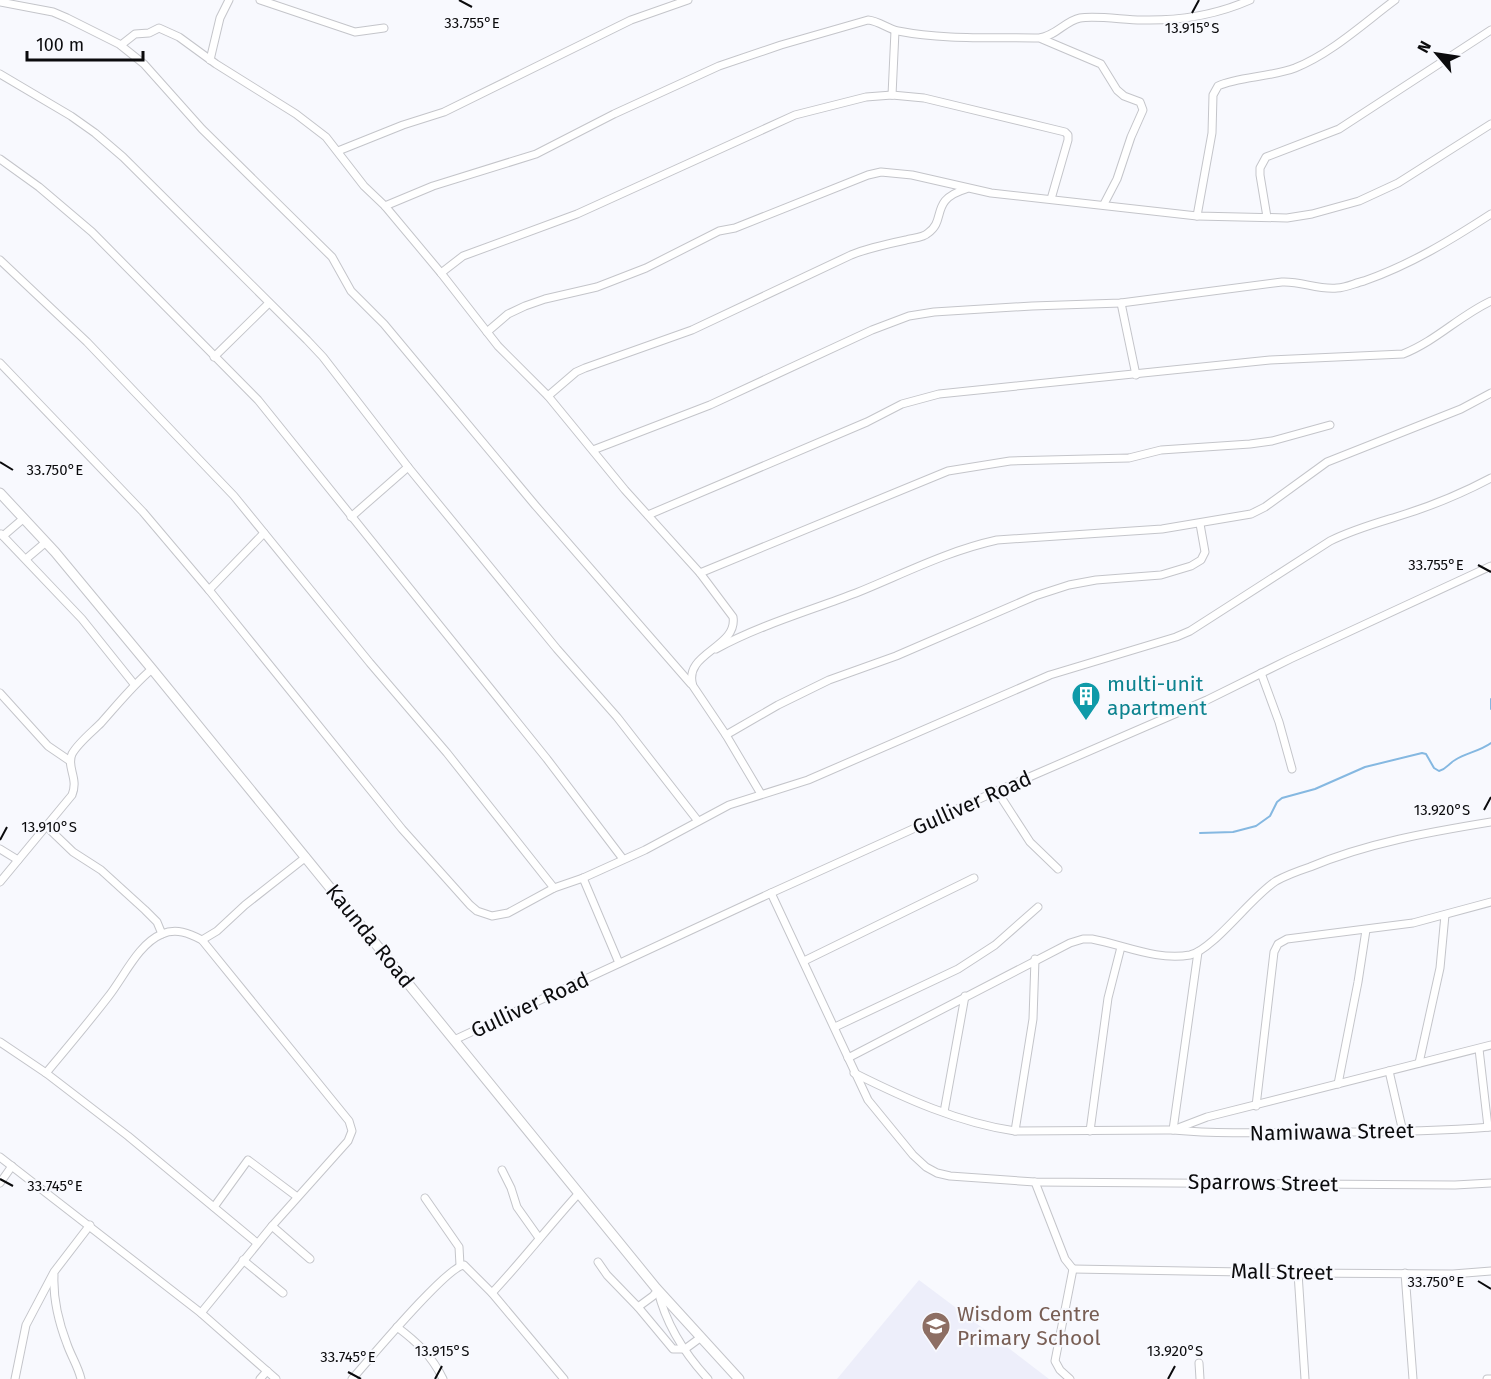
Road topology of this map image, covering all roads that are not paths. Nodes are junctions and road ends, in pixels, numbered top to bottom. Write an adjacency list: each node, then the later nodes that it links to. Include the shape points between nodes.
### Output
1 (229, 0): 12 (street, via 220,18)
2 (260, 0): 7 (street, via 355,32)
3 (688, 0): 16 (street, via 632,20 444,112)
4 (1250, 0): 10 (street, via 1217,12 1185,17 1081,18)
5 (1395, 0): 23 (street, via 1327,50 1296,67 1218,87 1213,95 1212,133)
6 (0, 2): 11 (street, via 53,12)
7 (384, 28)
8 (1491, 30): 24 (street, via 1340,129 1266,157 1260,175)
9 (895, 31): 10 (street, via 935,36); 14 (street); 21 (street, via 868,20 742,58 698,75 536,154 433,186)
10 (1040, 38): 20 (street, via 1101,64 1117,90 1143,106)
11 (121, 45): 12 (street, via 135,34 159,28); 56 (street, via 144,63 202,129 332,257 351,291 384,324)
12 (210, 60): 16 (street, via 315,128)
13 (0, 74): 28 (street, via 102,139)
14 (892, 95): 19 (street, via 924,98 1065,132 1068,140); 26 (street, via 866,97 795,116 577,214 463,256)
15 (1491, 124): 24 (street, via 1420,171 1359,201 1312,214)
16 (338, 151): 21 (street)
17 (0, 159): 31 (street, via 92,232)
18 (969, 189): 19 (street); 30 (street, via 912,175 868,174 719,231 646,268 597,287 525,306); 35 (street, via 948,197 926,235 863,250 692,330 585,368)
19 (1051, 199): 20 (street)
20 (1104, 204): 23 (street)
21 (385, 206): 26 (street)
22 (1491, 214): 29 (street, via 1431,252 1341,288 1282,282)
23 (1197, 216): 24 (street)
24 (1267, 217)
25 (0, 260): 45 (street, via 208,467)
26 (441, 273): 30 (street)
27 (1491, 301): 33 (street, via 1461,317 1423,346 1403,354 1270,360)
28 (269, 303): 31 (street); 38 (street, via 323,357)
29 (1121, 303): 33 (street); 37 (street, via 909,316 710,405)
30 (487, 332): 35 (street)
31 (214, 357): 42 (street, via 258,400)
32 (0, 363): 51 (street, via 143,512)
33 (1136, 375): 41 (street, via 939,394 902,404)
34 (1491, 393): 44 (street, via 1461,409 1327,462 1258,512)
35 (548, 396): 37 (street)
36 (1330, 425): 50 (street, via 1250,444 1161,450 1129,458 1010,461 948,471)
37 (593, 450): 41 (street)
38 (408, 467): 42 (street); 63 (street, via 617,717)
39 (1491, 478): 62 (street, via 1330,540 1190,631 1050,675 808,780)
40 (0, 493): 43 (main road, Kaunda Road)
41 (648, 515): 50 (street)
42 (351, 517): 68 (street)
43 (24, 518): 46 (street); 47 (main road, Kaunda Road)
44 (1200, 524): 52 (street, via 975,545 752,631); 58 (street, via 1205,552 1201,560 1185,569 1161,575 1096,580 1035,596 896,656 829,680)
45 (264, 533): 51 (street); 74 (street)
46 (2, 534): 48 (street)
47 (46, 542): 48 (street); 53 (main road, Kaunda Road)
48 (26, 559): 55 (street, via 82,619)
49 (1491, 566): 54 (street, Gulliver Road)
50 (700, 573): 52 (street, via 733,616 734,623 728,635)
51 (209, 590): 74 (street, via 402,829 470,905 484,914 500,915)
52 (705, 656): 56 (street, via 692,669)
53 (152, 669): 55 (street); 67 (main road, Kaunda Road)
54 (1261, 673): 60 (street); 61 (street, Gulliver Road)
55 (134, 684): 59 (street, via 76,749)
56 (693, 686): 58 (street)
57 (0, 693): 59 (street, via 48,746)
58 (726, 735): 62 (street)
59 (70, 761): 65 (street, via 75,788)
60 (1292, 769)
61 (997, 791): 70 (street, via 1030,842); 75 (street, Gulliver Road)
62 (761, 794): 63 (street)
63 (698, 821): 68 (street)
64 (1491, 822): 83 (street, via 1337,855 1288,875 1271,884)
65 (46, 826): 69 (street); 80 (street, via 145,910)
66 (0, 849): 69 (street)
67 (306, 857): 81 (street); 89 (main road, Kaunda Road)
68 (623, 859): 71 (street)
69 (18, 860): 73 (street)
70 (1058, 869)
71 (583, 878): 74 (street); 86 (street)
72 (974, 878): 85 (street)
73 (0, 882)
74 (554, 888)
75 (771, 893): 85 (street, Sparrows Street); 86 (street, Gulliver Road)
76 (1491, 902): 78 (street)
77 (1038, 907): 88 (street, via 995,945 958,969)
78 (1445, 915): 79 (street); 94 (street, via 1440,968)
79 (1366, 930): 98 (street); 99 (street, via 1287,939 1275,947)
80 (162, 934): 81 (street, via 177,931); 96 (street, via 140,953)
81 (202, 940): 113 (street, via 349,1121 352,1131 348,1141)
82 (1121, 947): 83 (street, via 1177,956); 84 (street, via 1083,939); 104 (street, via 1108,999)
83 (1198, 952): 102 (street)
84 (1035, 959): 87 (street); 103 (street, via 1033,1019)
85 (804, 961): 88 (street, Sparrows Street)
86 (619, 963): 89 (street, Gulliver Road)
87 (965, 996): 93 (street); 100 (street)
88 (835, 1027): 93 (street, Sparrows Street)
89 (454, 1040): 112 (main road, Kaunda Road)
90 (0, 1042): 96 (street)
91 (1491, 1045): 92 (street)
92 (1479, 1049): 94 (street); 101 (street)
93 (848, 1058): 97 (street, Sparrows Street)
94 (1419, 1063): 95 (street)
95 (1389, 1071): 98 (street); 105 (street)
96 (46, 1073): 115 (street)
97 (854, 1073): 100 (street); 109 (street, Sparrows Street, via 881,1118 926,1167 950,1176)
98 (1338, 1084): 99 (street)
99 (1256, 1106): 102 (street)
100 (944, 1112): 103 (street)
101 (1490, 1127): 105 (street, Namiwawa Street)
102 (1173, 1130): 104 (street); 105 (street, Namiwawa Street)
103 (1015, 1131): 104 (street)
104 (1090, 1131)
105 (1403, 1131)
106 (0, 1157): 107 (street)
107 (12, 1166): 110 (street); 116 (street)
108 (502, 1170): 118 (street, via 517,1207)
109 (1035, 1182): 111 (street, Sparrows Street); 124 (street)
110 (0, 1183)
111 (1491, 1183)
112 (579, 1193): 118 (street); 129 (main road, Kaunda Road)
113 (296, 1197): 115 (street, via 248,1161); 117 (street)
114 (425, 1198): 123 (street, via 459,1247)
115 (214, 1207): 119 (street)
116 (90, 1225): 126 (street); 133 (street)
117 (272, 1226): 119 (street); 120 (street)
118 (539, 1238): 131 (street)
119 (257, 1243): 121 (street)
120 (310, 1258)
121 (243, 1260): 130 (street); 133 (street)
122 (598, 1262): 132 (street)
123 (460, 1265): 131 (street, via 468,1268); 134 (street)
124 (1072, 1269): 127 (street, Mall Street); 148 (street, via 1055,1361)
125 (1491, 1271): 128 (street, Mall Street)
126 (54, 1272): 139 (street, via 26,1325); 140 (street, via 58,1312)
127 (1298, 1273): 128 (street, Mall Street); 150 (street)
128 (1405, 1273): 151 (street)
129 (658, 1290): 132 (street); 135 (main road, Kaunda Road); 136 (street, via 662,1309)
130 (283, 1293)
131 (492, 1293): 145 (street)
132 (638, 1307): 136 (street, via 673,1349)
133 (201, 1313): 138 (street)
134 (397, 1327): 143 (street); 144 (street, via 428,1353)
135 (700, 1338): 136 (street); 147 (main road, Kaunda Road)
136 (685, 1349): 146 (street)
137 (1199, 1363): 149 (street)
138 (267, 1371): 141 (street); 142 (street)
139 (15, 1379)
140 (81, 1379)
141 (260, 1379)
142 (276, 1379)
143 (352, 1379)
144 (443, 1379)
145 (564, 1379)
146 (708, 1379)
147 (739, 1379)
148 (1070, 1379)
149 (1200, 1379)
150 (1305, 1379)
151 (1413, 1379)

